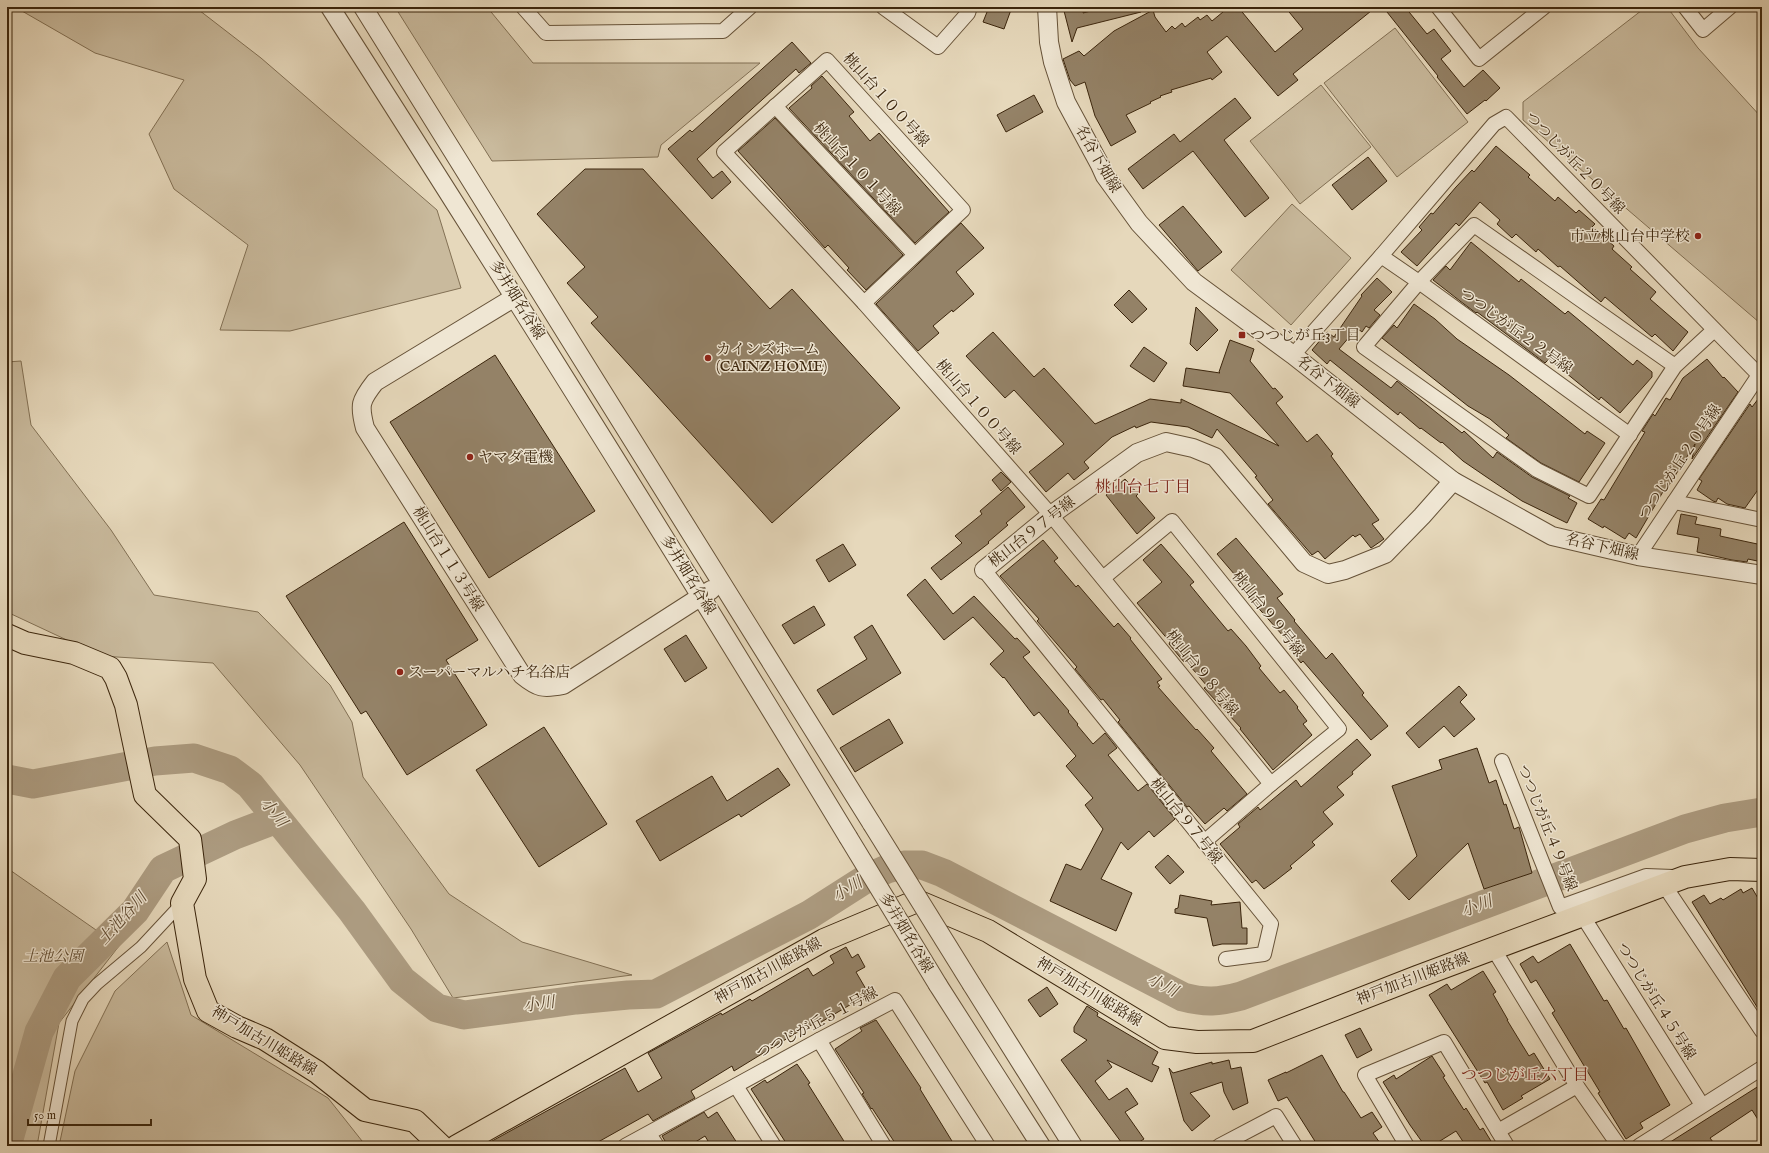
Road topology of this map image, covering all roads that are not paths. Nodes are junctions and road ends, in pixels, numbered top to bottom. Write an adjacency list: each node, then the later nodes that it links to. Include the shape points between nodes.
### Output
1 (330, 7): 16 (street, 多井畑名谷線)
2 (363, 7): 31 (street, 多井畑名谷線)
3 (524, 7): 4 (street, via 546,34 723,31)
4 (750, 7)
5 (882, 7): 11 (street, via 938,47)
6 (1047, 7): 19 (street, 名谷下畑線, via 1049,42 1066,102 1106,176 1138,223 1194,282)
7 (1438, 7): 8 (street, via 1479,59)
8 (1544, 7)
9 (1685, 7): 10 (street, via 1703,30)
10 (1730, 7)
11 (969, 10)
12 (775, 106): 13 (street, 桃山台１０１号線); 13 (street, 桃山台１００号線, via 827,60 963,210); 17 (street, 桃山台１００号線, via 724,152)
13 (915, 255): 17 (street, 桃山台１００号線)
14 (1381, 256): 15 (street, つつじが丘２２号線); 18 (street, つつじが丘２０号線, via 1494,124 1506,117); 19 (street, つつじが丘２０号線)
15 (1419, 282): 20 (street, via 1474,225); 22 (street, つつじが丘２２号線); 22 (street, via 1364,347 1537,470 1590,496)
16 (515, 297): 32 (street, 多井畑名谷線); 32 (street, 桃山台１１３号線, via 375,382 363,396 361,412 365,428 522,675 536,687 563,685)
17 (864, 303): 25 (street, 桃山台１００号線)
18 (1714, 330): 20 (street); 21 (street, つつじが丘２０号線)
19 (1293, 355): 23 (street, 名谷下畑線)
20 (1675, 366): 22 (street)
21 (1760, 374): 24 (street, つつじが丘２０号線)
22 (1630, 435)
23 (1453, 481): 25 (street, 桃山台９７号線, via 1385,554 1328,574 1304,563 1215,457 1193,448 1166,442 1137,453); 27 (street, 名谷下畑線, via 1552,536)
24 (1674, 502): 26 (street); 27 (street, つつじが丘２０号線)
25 (1051, 515): 28 (street, 桃山台９７号線); 30 (street, 桃山台９８号線)
26 (1761, 517)
27 (1638, 556): 29 (street, 名谷下畑線)
28 (984, 570): 36 (street, 桃山台９７号線)
29 (1762, 575)
30 (1103, 578): 35 (street, 桃山台９８号線); 35 (street, 桃山台９９号線, via 1172,521 1339,729)
31 (720, 584): 32 (street, 桃山台１１３号線); 61 (street, 多井畑名谷線, bridge)
32 (702, 596): 60 (street, 多井畑名谷線, bridge, via 938,985)
33 (7, 636): 40 (main road, via 74,653 110,668 126,705 145,795 190,839 195,879)
34 (1502, 761): 38 (street, つつじが丘４９号線, via 1560,907 1646,876)
35 (1271, 784): 36 (street)
36 (1204, 842): 43 (street, 桃山台９７号線, via 1271,924 1264,954)
37 (1762, 870): 38 (main road, 神戸加古川姫路線, via 1730,868)
38 (1685, 877): 39 (main road, 神戸加古川姫路線)
39 (1664, 884): 41 (main road, 神戸加古川姫路線); 44 (street)
40 (182, 903): 52 (street, via 141,947 82,999 72,1021); 53 (main road, 神戸加古川姫路線, via 195,979 208,1011 265,1039 310,1068 365,1110 415,1121)
41 (1582, 915): 42 (main road, 神戸加古川姫路線); 49 (street, つつじが丘４５号線)
42 (1493, 948): 48 (street); 54 (main road, 神戸加古川姫路線, via 1253,1041 1197,1042 1165,1038 988,932 918,901 824,940)
43 (1226, 959)
44 (1762, 1031)
45 (819, 1040): 47 (street, つつじが丘５１号線); 58 (street); 59 (street, つつじが丘５１号線, via 895,1000)
46 (1762, 1068): 49 (street)
47 (736, 1086): 51 (street, つつじが丘５１号線); 57 (street)
48 (1578, 1086): 50 (street); 66 (street)
49 (1702, 1105): 67 (street)
50 (1498, 1131): 64 (street, via 1444,1042 1365,1076); 65 (street)
51 (649, 1134): 55 (street, つつじが丘５１号線); 56 (street)
52 (49, 1146)
53 (441, 1146)
54 (457, 1146)
55 (625, 1146)
56 (657, 1146)
57 (774, 1146)
58 (884, 1146)
59 (988, 1146)
60 (1041, 1146)
61 (1073, 1146)
62 (1219, 1146): 63 (street, via 1276,1116)
63 (1295, 1146)
64 (1407, 1146)
65 (1507, 1146)
66 (1619, 1146)
67 (1639, 1146)

